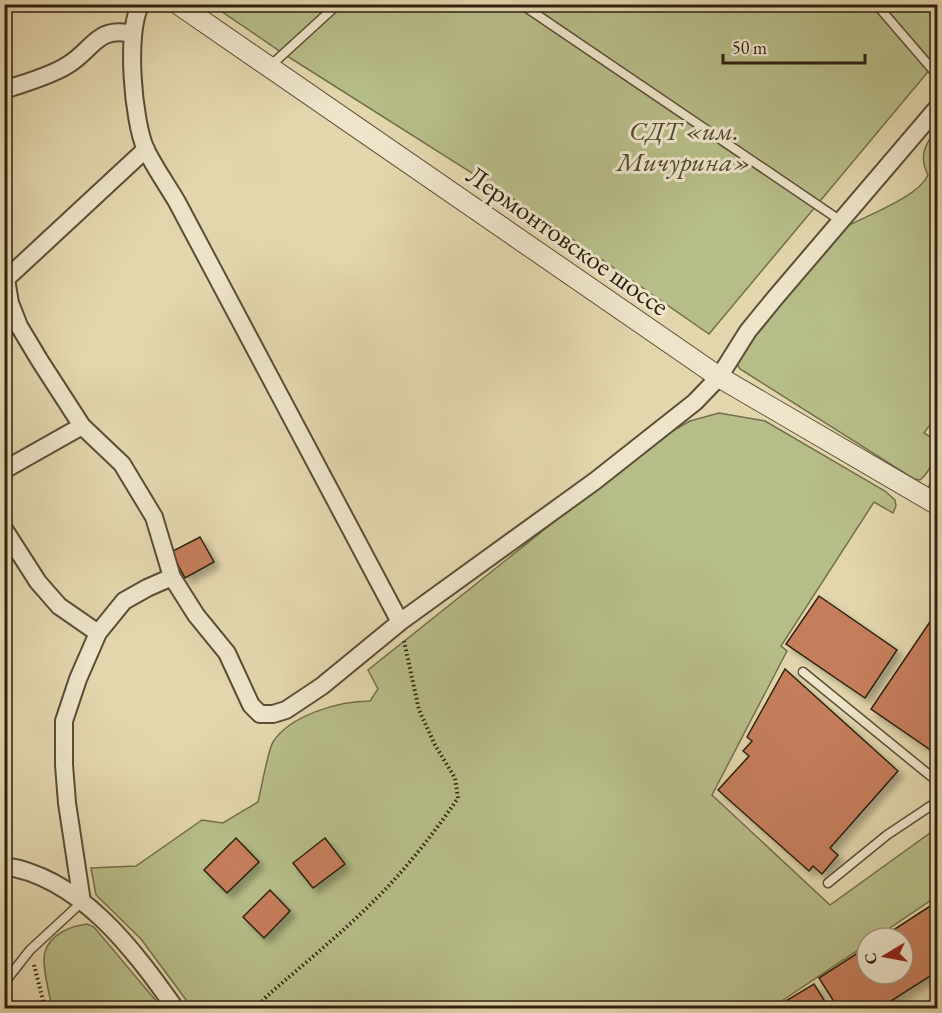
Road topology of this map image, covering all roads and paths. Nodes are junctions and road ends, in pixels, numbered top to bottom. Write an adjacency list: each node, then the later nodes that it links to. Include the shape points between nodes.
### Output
1 (141, 4): 6 (street)
2 (178, 4): 7 (street, Лермонтовское шоссе)
3 (338, 4): 7 (lane)
4 (521, 4): 12 (lane)
5 (876, 4): 8 (lane)
6 (133, 34): 9 (street, via 106,33 66,66); 11 (street, via 136,113)
7 (269, 67): 14 (street, Лермонтовское шоссе)
8 (938, 76)
9 (4, 90)
10 (938, 107): 12 (street)
11 (146, 149): 13 (street); 21 (street)
12 (841, 221): 14 (street, via 748,331)
13 (5, 279): 15 (street, via 19,326)
14 (719, 377): 18 (street, Лермонтовское шоссе); 21 (street, via 695,402 595,481)
15 (82, 426): 16 (street); 20 (street, via 122,464 154,518)
16 (4, 470)
17 (938, 478): 18 (lane)
18 (933, 503)
19 (4, 529): 22 (street, via 38,582 59,606)
20 (172, 577): 21 (street, via 196,615 227,652 251,705 260,714 286,710); 22 (street, via 124,601)
21 (400, 622): 33 (path, via 419,710 455,778 458,798 400,872)
22 (98, 633): 28 (street, via 64,721 67,803)
23 (803, 672): 24 (lane)
24 (938, 782)
25 (938, 801): 27 (lane, via 887,835)
26 (4, 866): 28 (street, via 38,874)
27 (828, 883)
28 (82, 902): 29 (lane); 32 (street, via 146,966)
29 (30, 950): 30 (lane); 31 (path)
30 (4, 983)
31 (45, 1008)
32 (175, 1008)
33 (256, 1008)

